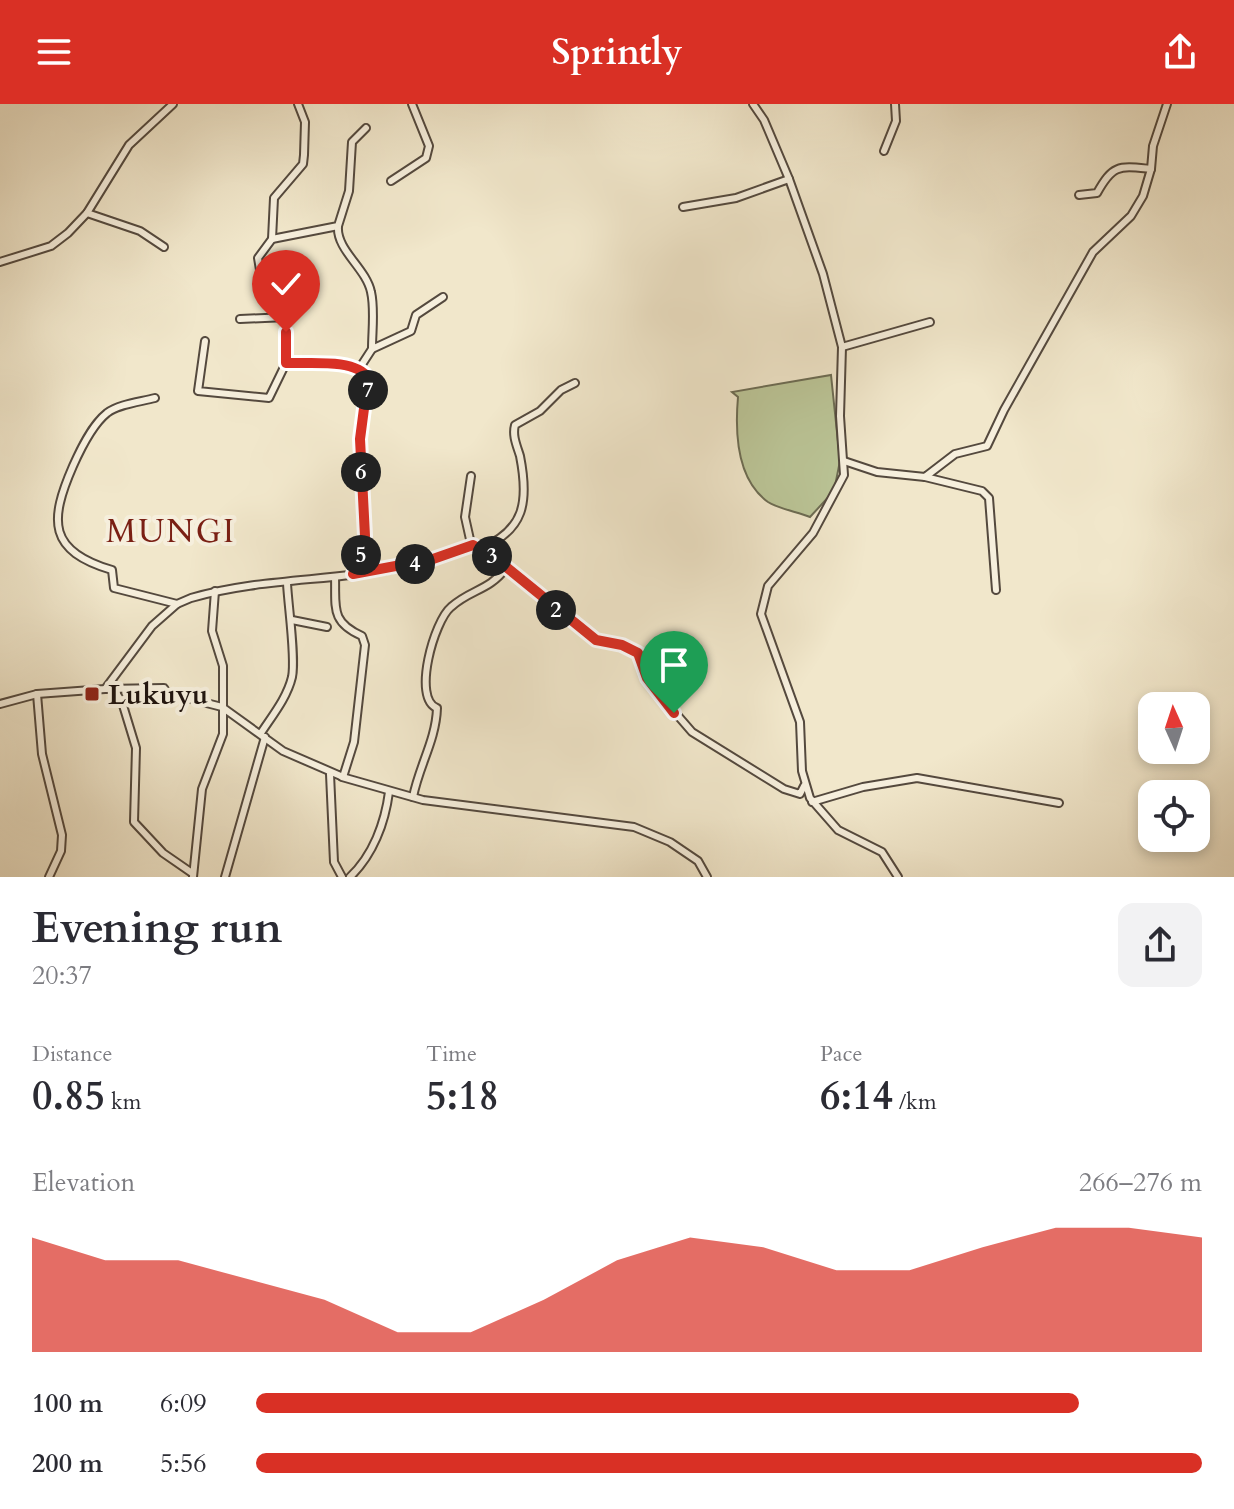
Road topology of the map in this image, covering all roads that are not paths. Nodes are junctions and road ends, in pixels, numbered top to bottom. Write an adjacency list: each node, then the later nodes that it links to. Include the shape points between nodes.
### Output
1 (173, 104): 14 (street, via 119,157)
2 (298, 104): 16 (street, via 305,122 303,164 274,198)
3 (412, 104): 11 (street, via 429,146 426,158)
4 (753, 104): 10 (street)
5 (895, 104): 8 (street, via 896,121)
6 (1167, 104): 9 (street)
7 (366, 128): 15 (street, via 352,142 349,191)
8 (884, 151)
9 (1151, 169): 12 (street, via 1120,167 1109,171 1097,193); 32 (street, via 1131,216 1093,252 987,446 955,454)
10 (789, 179): 13 (street, via 736,198); 24 (street)
11 (391, 181)
12 (1079, 195)
13 (683, 207)
14 (87, 213): 17 (street, via 140,231); 18 (street, via 51,246)
15 (338, 226): 16 (street); 25 (street, via 339,238 370,289)
16 (272, 239): 20 (street, via 257,263 283,298)
17 (164, 247)
18 (0, 262)
19 (443, 297): 25 (street, via 416,315 411,331)
20 (287, 317): 21 (street); 26 (street)
21 (240, 319)
22 (930, 322): 24 (street)
23 (205, 341): 26 (street, via 200,393 269,398)
24 (842, 347): 30 (street)
25 (372, 349): 27 (street)
26 (286, 363): 27 (street)
27 (359, 369): 36 (street, via 369,384 360,439 365,529)
28 (575, 383): 34 (street, via 515,425 524,484 521,514 501,539)
29 (155, 398): 41 (street, via 116,409 97,424 61,494 57,521 72,553 112,570 114,588)
30 (844, 461): 32 (street, via 877,472); 52 (street, via 839,488 816,528 782,566 761,604 764,626 800,722)
31 (471, 476): 33 (street, via 465,517)
32 (925, 477): 39 (street, via 982,491 989,498)
33 (471, 544): 34 (street); 36 (street, via 433,559)
34 (480, 549): 35 (street)
35 (506, 568): 52 (street, via 596,640 638,653 653,687 698,737 784,789 800,794); 54 (street, via 493,585 466,597 444,616 424,671 437,719)
36 (353, 574): 37 (street)
37 (335, 577): 38 (street); 51 (street, via 337,617 362,636 365,645 352,750)
38 (287, 583): 40 (street); 42 (street)
39 (996, 590)
40 (215, 591): 41 (street); 48 (street, via 212,631 223,666)
41 (177, 604): 44 (street, via 152,626)
42 (292, 620): 43 (street); 49 (street, via 292,678)
43 (327, 627)
44 (105, 689): 45 (street); 46 (street)
45 (114, 690): 48 (street, via 164,688); 57 (street, via 136,748 134,822)
46 (37, 694): 47 (street); 58 (street, via 42,754 62,835)
47 (0, 704)
48 (222, 707): 49 (street); 57 (street, via 223,734 202,789)
49 (263, 735): 50 (street); 59 (street)
50 (330, 774): 51 (street); 60 (street, via 334,862)
51 (342, 777): 53 (street)
52 (804, 786): 55 (street)
53 (389, 792): 54 (street); 61 (street, via 382,828)
54 (413, 797): 62 (street, via 634,827 698,861)
55 (812, 802): 56 (street, via 917,778); 63 (street, via 838,830 882,852)
56 (1059, 803)
57 (193, 875)
58 (49, 877)
59 (225, 877)
60 (342, 877)
61 (350, 877)
62 (707, 877)
63 (898, 877)

